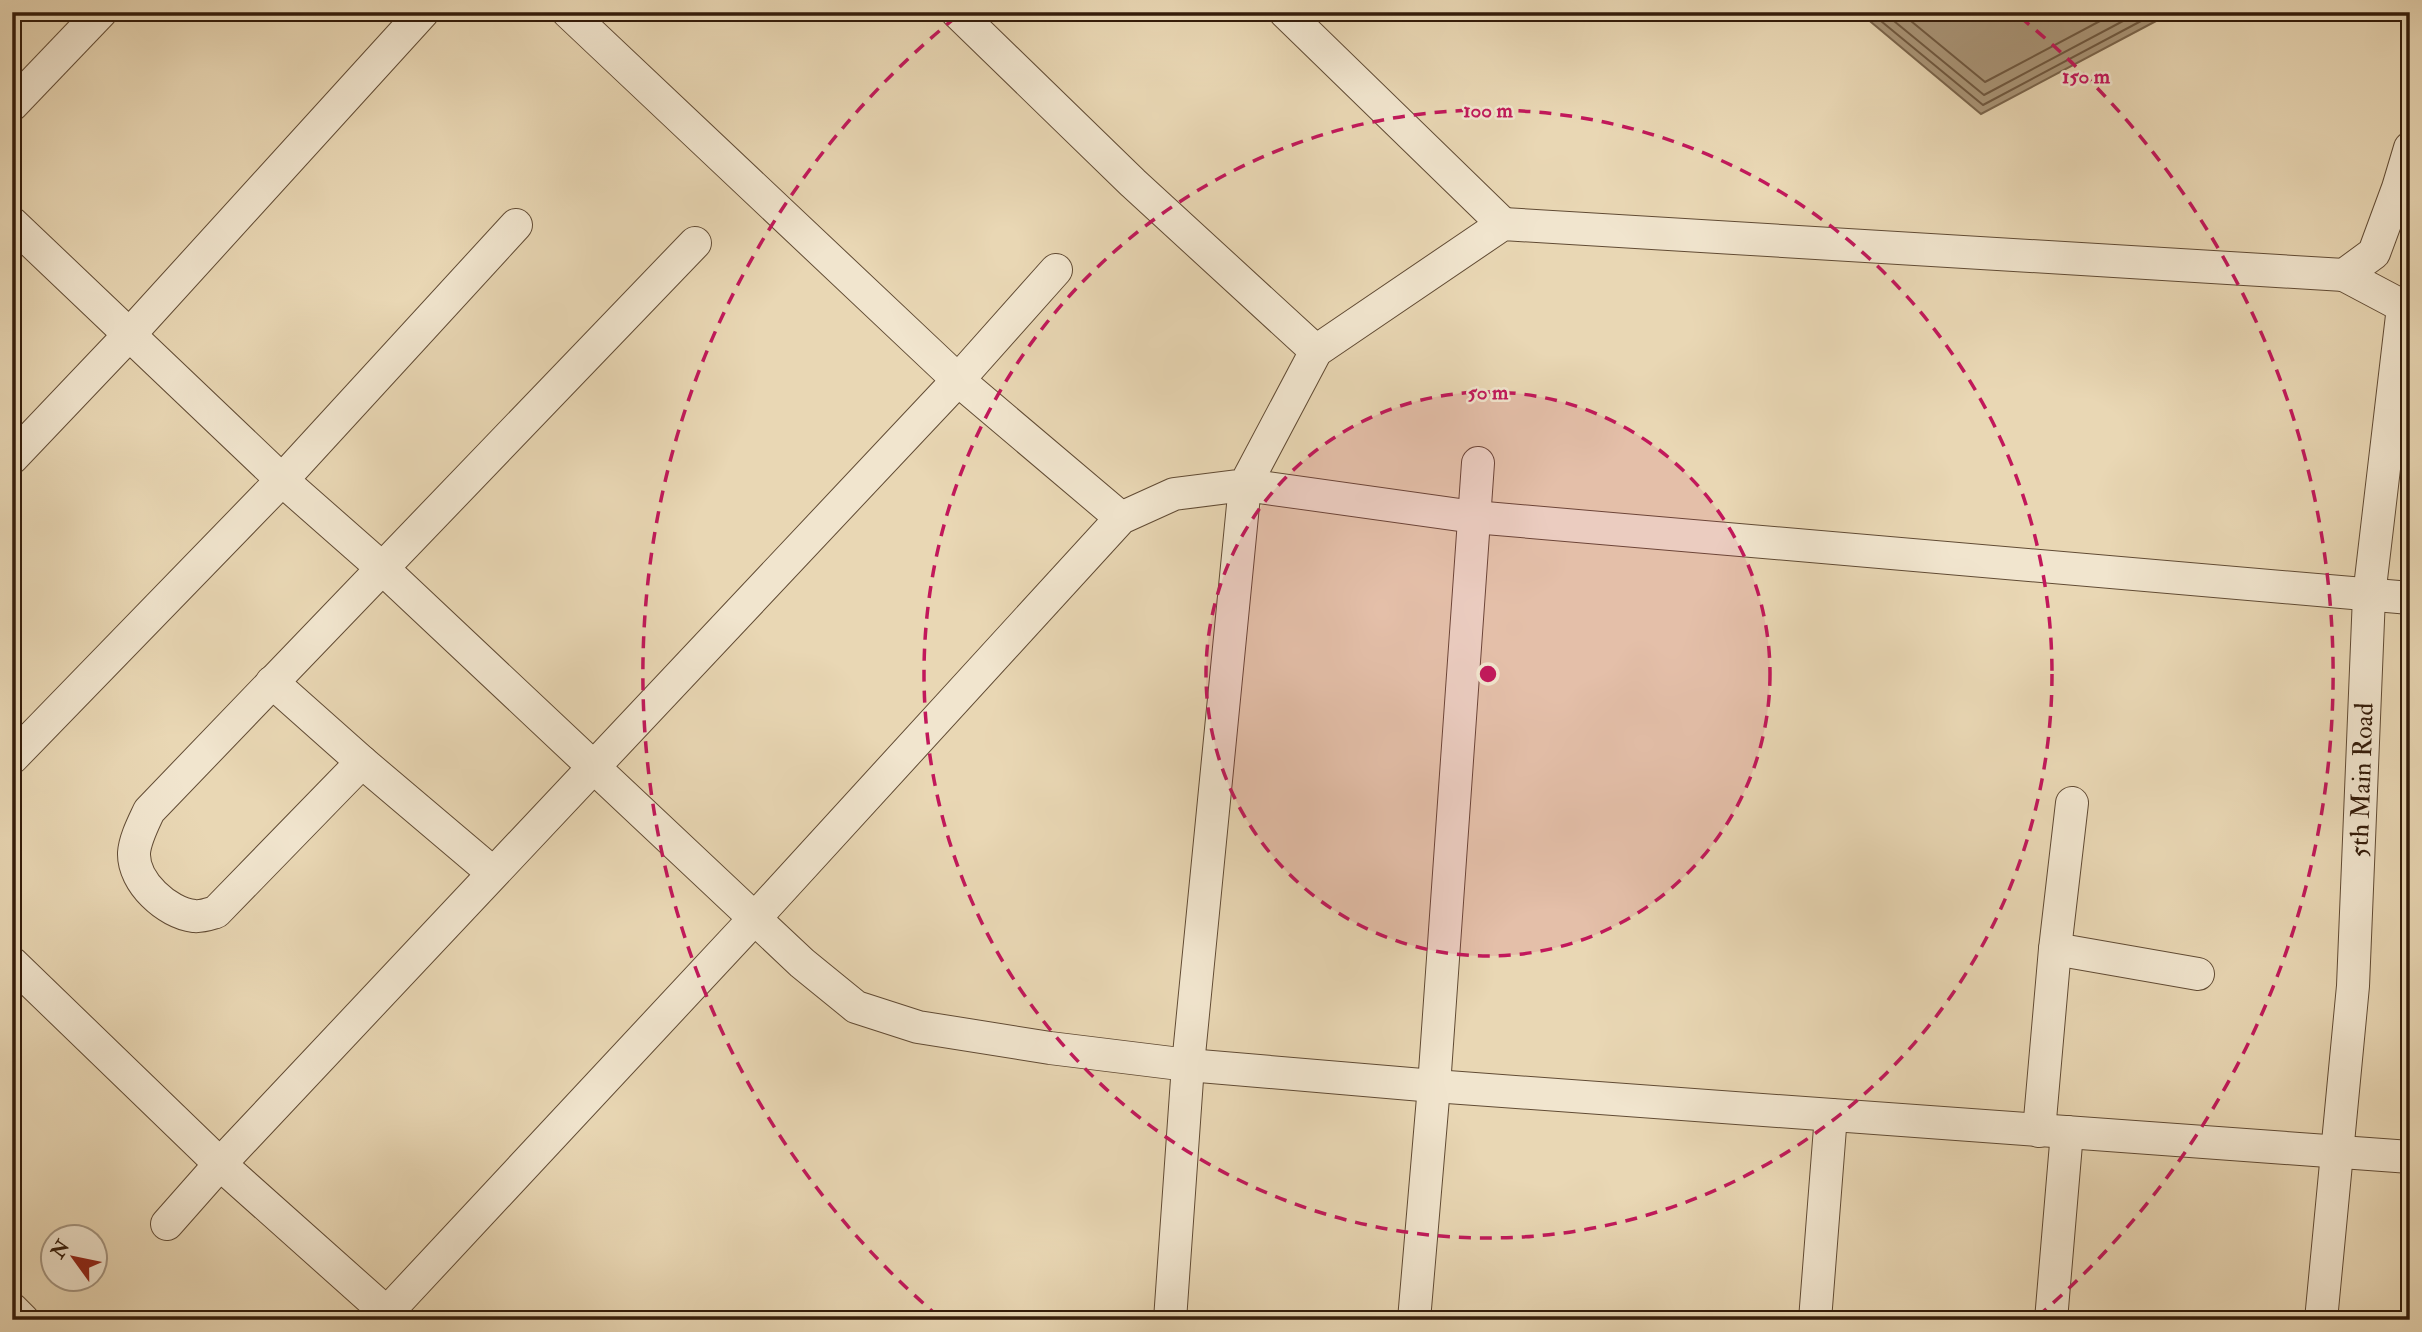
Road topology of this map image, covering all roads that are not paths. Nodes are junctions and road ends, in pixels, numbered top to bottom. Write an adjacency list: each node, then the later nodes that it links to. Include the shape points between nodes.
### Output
1 (101, 12): 6 (street)
2 (424, 12): 15 (street)
3 (568, 12): 17 (street)
4 (957, 12): 16 (street)
5 (1285, 12): 10 (street)
6 (12, 105)
7 (2410, 148): 13 (street, via 2374,253)
8 (12, 223): 15 (street)
9 (516, 225): 20 (street)
10 (1503, 225): 13 (street); 16 (street)
11 (695, 243): 24 (street)
12 (1056, 270): 17 (street)
13 (2344, 275): 14 (street, 5th Main Road)
14 (2406, 309): 25 (street, 5th Main Road)
15 (130, 334): 18 (street); 20 (street)
16 (1316, 351): 21 (street)
17 (958, 380): 23 (street); 30 (street)
18 (12, 458)
19 (1478, 463): 22 (street)
20 (282, 480): 24 (street); 28 (street)
21 (1245, 485): 22 (street); 23 (street, via 1174,494); 37 (street)
22 (1474, 517): 25 (street); 38 (street)
23 (1121, 518): 33 (street)
24 (382, 568): 27 (street); 30 (street)
25 (2369, 596): 26 (street); 41 (street, 5th Main Road, via 2353,986)
26 (2410, 598)
27 (272, 682): 29 (street); 29 (street, via 149,811 134,854 138,876 158,897 176,912 197,917 216,912)
28 (12, 758)
29 (362, 762): 32 (street)
30 (593, 765): 32 (street); 33 (street)
31 (2072, 803): 34 (street)
32 (493, 873): 43 (street)
33 (755, 918): 37 (street, via 856,1007 918,1027); 46 (street)
34 (2055, 949): 36 (street); 40 (street)
35 (12, 963): 43 (street)
36 (2198, 974)
37 (1188, 1065): 38 (street); 48 (street)
38 (1434, 1087): 39 (street); 49 (street)
39 (1831, 1115): 40 (street); 50 (street)
40 (2053, 1131): 41 (street); 51 (street)
41 (2336, 1152): 42 (street); 52 (street, 5th Main Road)
42 (2410, 1157)
43 (220, 1164): 44 (street); 46 (street)
44 (167, 1224)
45 (12, 1309): 47 (street)
46 (384, 1316)
47 (23, 1320)
48 (1170, 1320)
49 (1414, 1320)
50 (1815, 1320)
51 (2051, 1320)
52 (2321, 1320)

